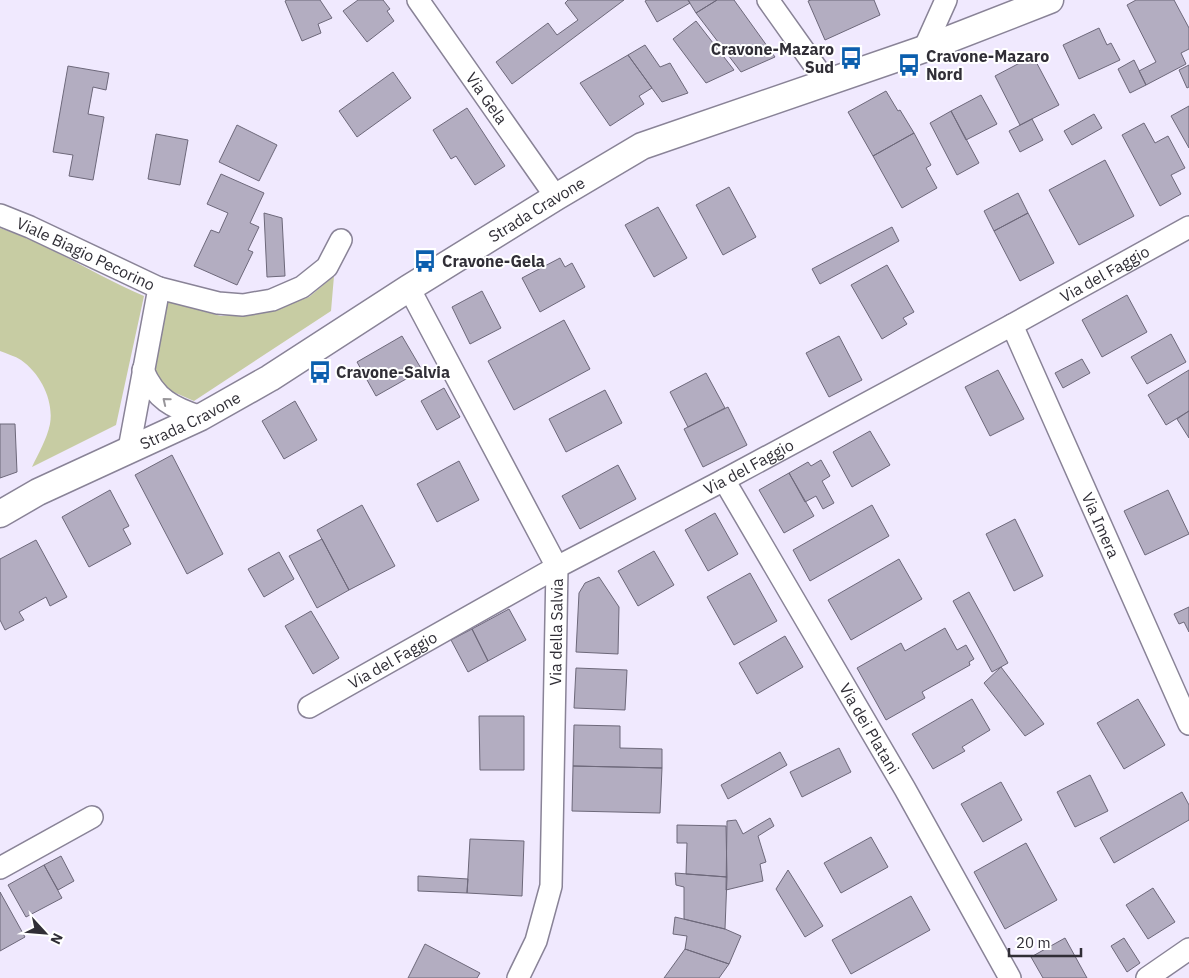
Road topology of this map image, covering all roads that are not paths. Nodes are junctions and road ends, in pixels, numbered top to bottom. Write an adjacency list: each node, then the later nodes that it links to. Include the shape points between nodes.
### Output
1 (418, 0): 7 (street, Via Gela)
2 (768, 0): 6 (street)
3 (946, 0): 5 (street)
4 (1050, 0): 5 (street, Strada Cravone)
5 (924, 50): 6 (street, Strada Cravone)
6 (827, 83): 7 (street, Strada Cravone, via 642,146)
7 (556, 197): 12 (street, Strada Cravone)
8 (0, 215): 11 (street, Viale Biagio Pecorino)
9 (1189, 227): 13 (street, Via del Faggio)
10 (341, 240): 11 (street, via 327,267 302,287 272,300 243,305 218,303)
11 (159, 288): 14 (street, Viale Biagio Pecorino)
12 (409, 288): 15 (street, Strada Cravone, via 270,378); 19 (street, Via della Salvia)
13 (1012, 325): 17 (street, Via del Faggio); 21 (street, Via Imera)
14 (143, 370): 15 (street, one-way to 14, via 166,402); 16 (street, Viale Biagio Pecorino)
15 (201, 417): 16 (street, Strada Cravone)
16 (129, 449): 18 (street, Strada Cravone, via 38,492)
17 (724, 480): 19 (street, Via del Faggio); 26 (street, Via dei Platani, via 905,789)
18 (0, 514)
19 (557, 567): 20 (street, Via del Faggio); 25 (street, Via della Salvia, via 551,886 536,941)
20 (309, 706)
21 (1189, 724)
22 (92, 817): 23 (street)
23 (0, 868)
24 (1189, 949): 27 (street)
25 (518, 978)
26 (1010, 978)
27 (1147, 978)

